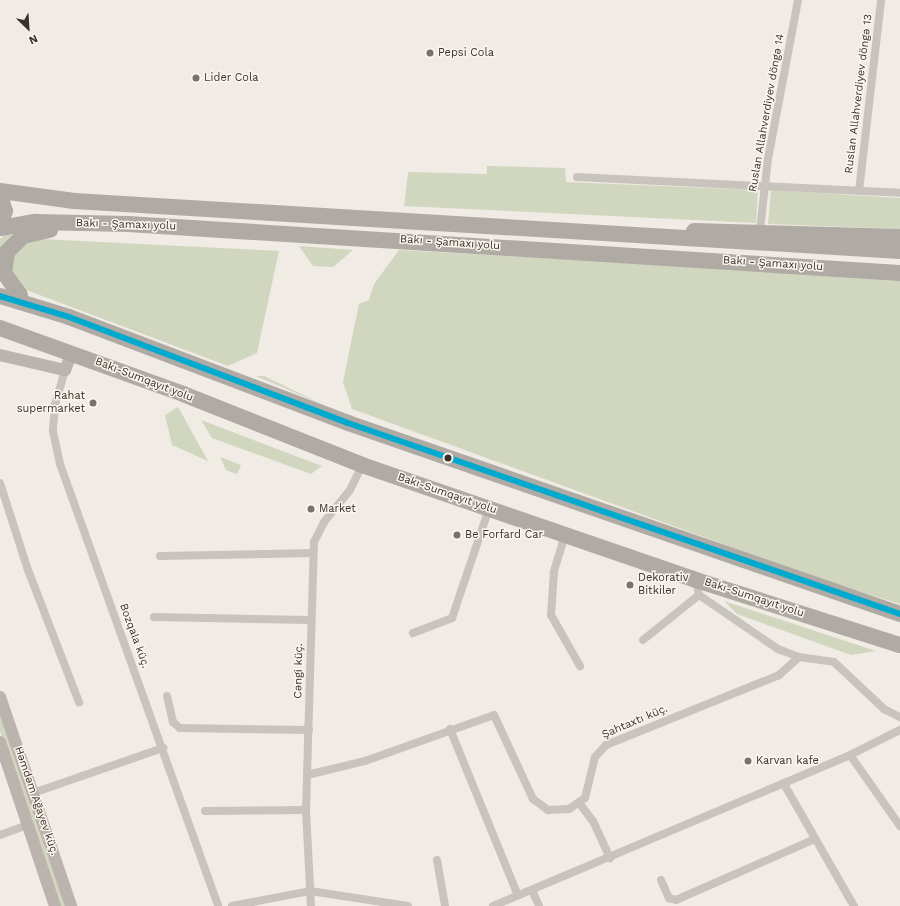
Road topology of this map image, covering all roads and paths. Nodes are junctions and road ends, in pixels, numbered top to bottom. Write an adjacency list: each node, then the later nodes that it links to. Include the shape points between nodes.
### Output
1 (798, 0): 4 (street, Ruslan Allahverdiyev döngə 14)
2 (881, 0): 6 (street, Ruslan Allahverdiyev döngə 13)
3 (577, 177): 4 (street)
4 (764, 184): 6 (street); 13 (street, Ruslan Allahverdiyev döngə 14)
5 (0, 191): 13 (highway, Bakı - Şamaxı yolu, via 74,201 561,231)
6 (859, 191): 7 (street)
7 (900, 192)
8 (0, 195): 9 (highway, via 5,212)
9 (0, 224)
10 (128, 224): 11 (highway, Bakı - Şamaxı yolu, via 35,222); 16 (highway, Bakı - Şamaxı yolu); 18 (highway, via 40,231 17,240 7,252 2,266 11,286)
11 (0, 228)
12 (900, 237): 13 (highway, Bakı - Şamaxı yolu)
13 (760, 238): 14 (highway, Bakı - Şamaxı yolu); 15 (highway)
14 (900, 251)
15 (900, 260)
16 (900, 273)
17 (0, 284): 18 (highway)
18 (20, 295): 20 (highway)
19 (0, 296): 20 (highway)
20 (69, 317): 33 (highway, via 348,423)
21 (0, 328): 22 (highway, Bakı-Sumqayıt yolu)
22 (72, 353): 24 (street); 25 (highway, Bakı-Sumqayıt yolu)
23 (0, 355): 24 (street)
24 (65, 370): 49 (street, Bozqala küç., via 55,406 54,445)
25 (362, 465): 27 (highway, Bakı-Sumqayıt yolu); 29 (street, Cəngi küç., via 350,490 320,528)
26 (0, 483): 43 (street, via 28,570)
27 (489, 509): 28 (highway, Bakı-Sumqayıt yolu); 36 (street, via 452,618)
28 (565, 535): 31 (highway, Bakı-Sumqayıt yolu); 40 (street, via 554,572 551,615)
29 (313, 553): 30 (street); 35 (street, Cəngi küç.)
30 (160, 556)
31 (696, 580): 32 (street); 38 (highway, Bakı-Sumqayıt yolu)
32 (698, 595): 37 (street); 39 (street, via 778,649)
33 (900, 614)
34 (154, 617): 35 (street)
35 (311, 620): 46 (street, Cəngi küç.)
36 (413, 633)
37 (643, 640)
38 (900, 645)
39 (799, 657): 44 (street, via 834,662 884,708); 54 (street, Şahtaxtı küç., via 780,675 606,745 595,757)
40 (580, 666)
41 (167, 696): 46 (street, via 173,722 180,728)
42 (0, 697): 53 (street, Həmdəm Ağayev küç.)
43 (79, 702)
44 (900, 716)
45 (450, 729): 51 (street, via 365,762); 54 (street, via 494,715 533,799 541,807 559,812); 66 (street)
46 (309, 730): 51 (street, Cəngi küç.)
47 (900, 730): 50 (street)
48 (0, 742): 57 (street)
49 (163, 748): 53 (street); 69 (street, Bozqala küç.)
50 (850, 755): 52 (street); 58 (street)
51 (307, 775): 55 (street, Cəngi küç.)
52 (784, 784): 60 (street); 61 (street)
53 (33, 793): 68 (street, Həmdəm Ağayev küç.)
54 (580, 804): 61 (street, via 593,821)
55 (306, 810): 56 (street); 65 (street, Cəngi küç.)
56 (205, 811)
57 (28, 825): 59 (street); 67 (street)
58 (900, 826)
59 (0, 835)
60 (815, 839): 63 (street, via 676,900 669,898); 76 (street)
61 (610, 858): 64 (street)
62 (437, 860): 73 (street)
63 (661, 880)
64 (532, 890): 66 (street); 75 (street)
65 (310, 891): 70 (street); 71 (street, Cəngi küç.); 72 (street)
66 (518, 896): 74 (street)
67 (55, 906)
68 (71, 906)
69 (218, 906)
70 (232, 906)
71 (311, 906)
72 (408, 906)
73 (444, 906)
74 (493, 906)
75 (539, 906)
76 (854, 906)

